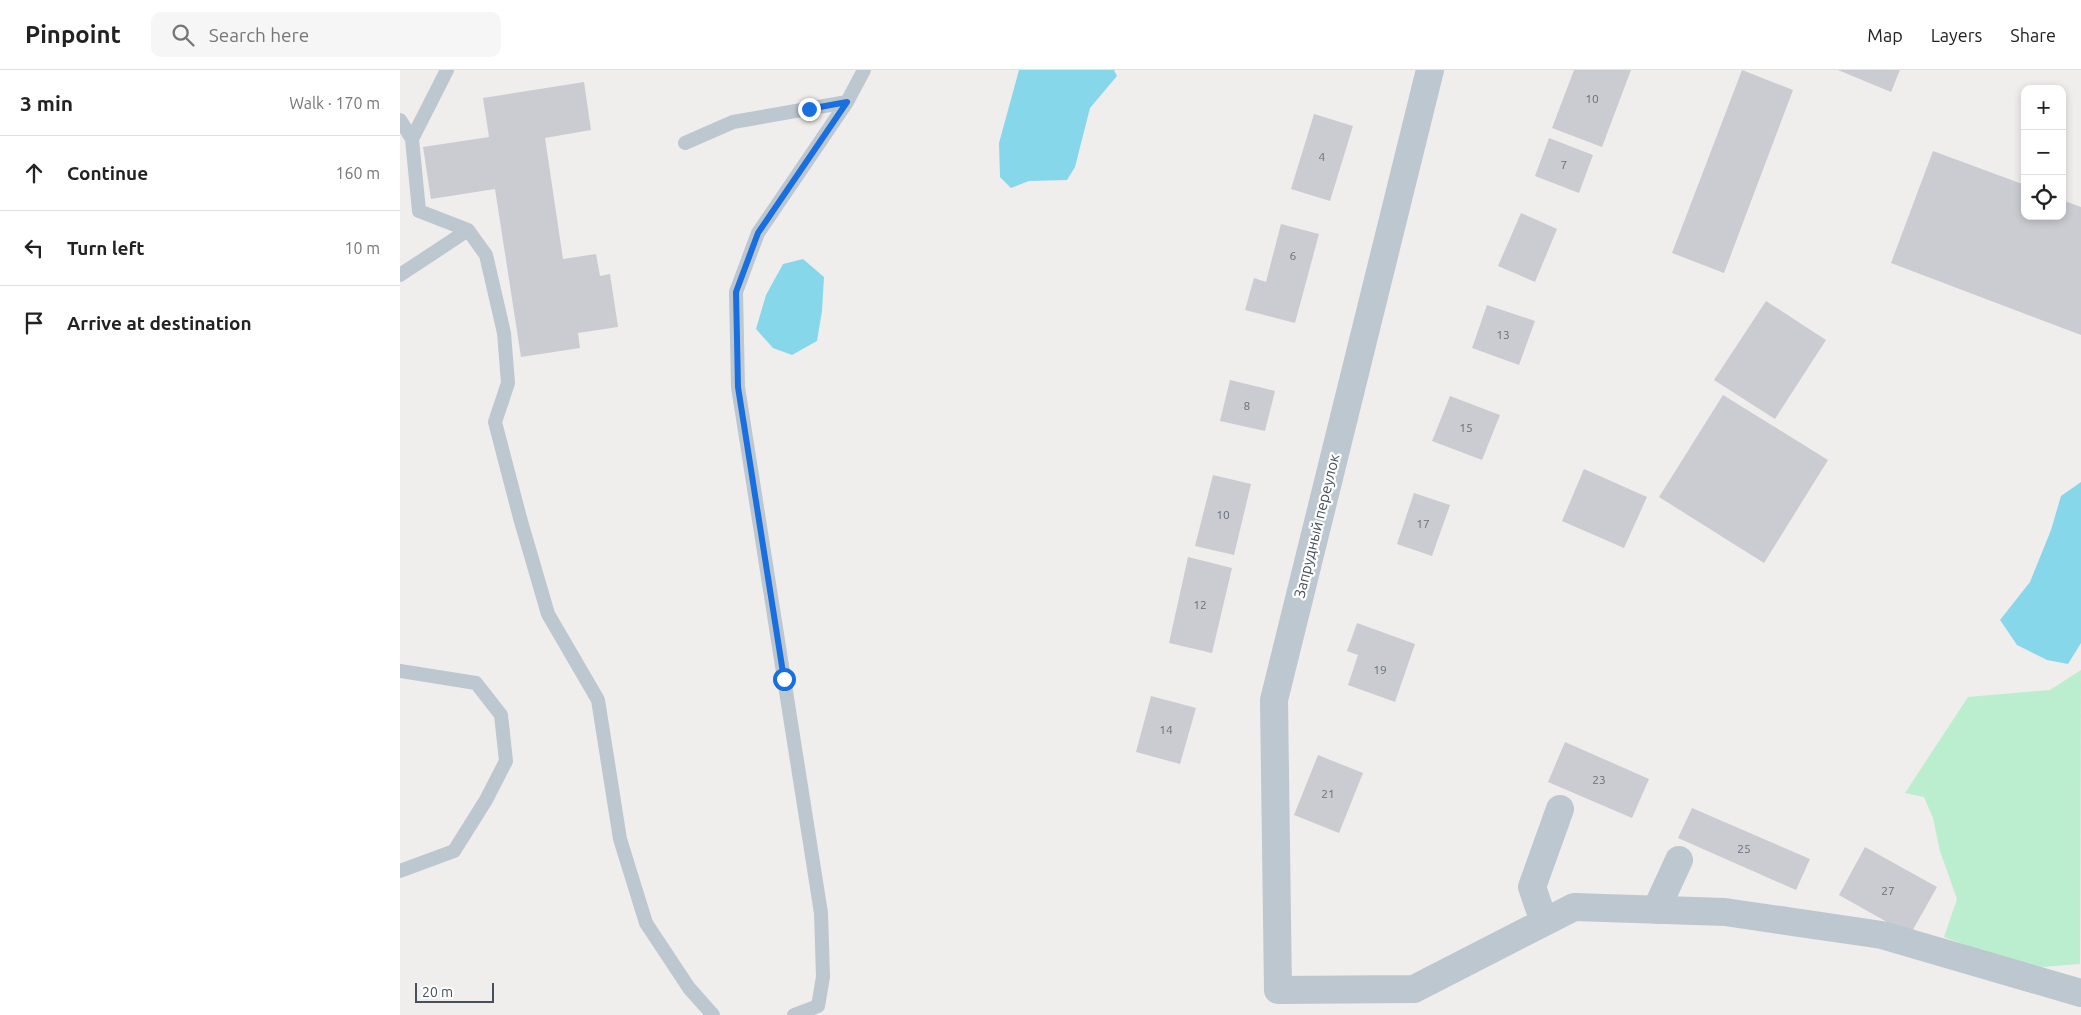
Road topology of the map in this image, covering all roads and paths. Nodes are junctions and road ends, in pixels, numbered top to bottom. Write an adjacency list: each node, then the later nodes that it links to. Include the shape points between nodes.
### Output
1 (447, 70): 6 (lane)
2 (864, 70): 4 (lane)
3 (1430, 70): 15 (street, Запрудный переулок, via 1274,700 1278,990 1414,989)
4 (847, 102): 7 (lane, via 733,122); 18 (lane, via 758,233 736,292 738,387 821,913 823,977 818,1006)
5 (400, 120): 6 (lane)
6 (412, 138): 8 (lane, via 419,211)
7 (685, 143)
8 (468, 230): 9 (lane); 17 (lane, via 486,254 504,333 508,383 495,422 548,614 598,700 620,839 646,923 689,988)
9 (400, 275)
10 (400, 671): 13 (lane, via 476,683 501,715 506,761 454,851)
11 (1560, 809): 15 (street, via 1532,887)
12 (1679, 860): 14 (street)
13 (400, 871)
14 (1656, 910): 15 (street, via 1574,907); 16 (street, via 1724,912 1882,935)
15 (1544, 922)
16 (2081, 993)
17 (713, 1015)
18 (794, 1015)

